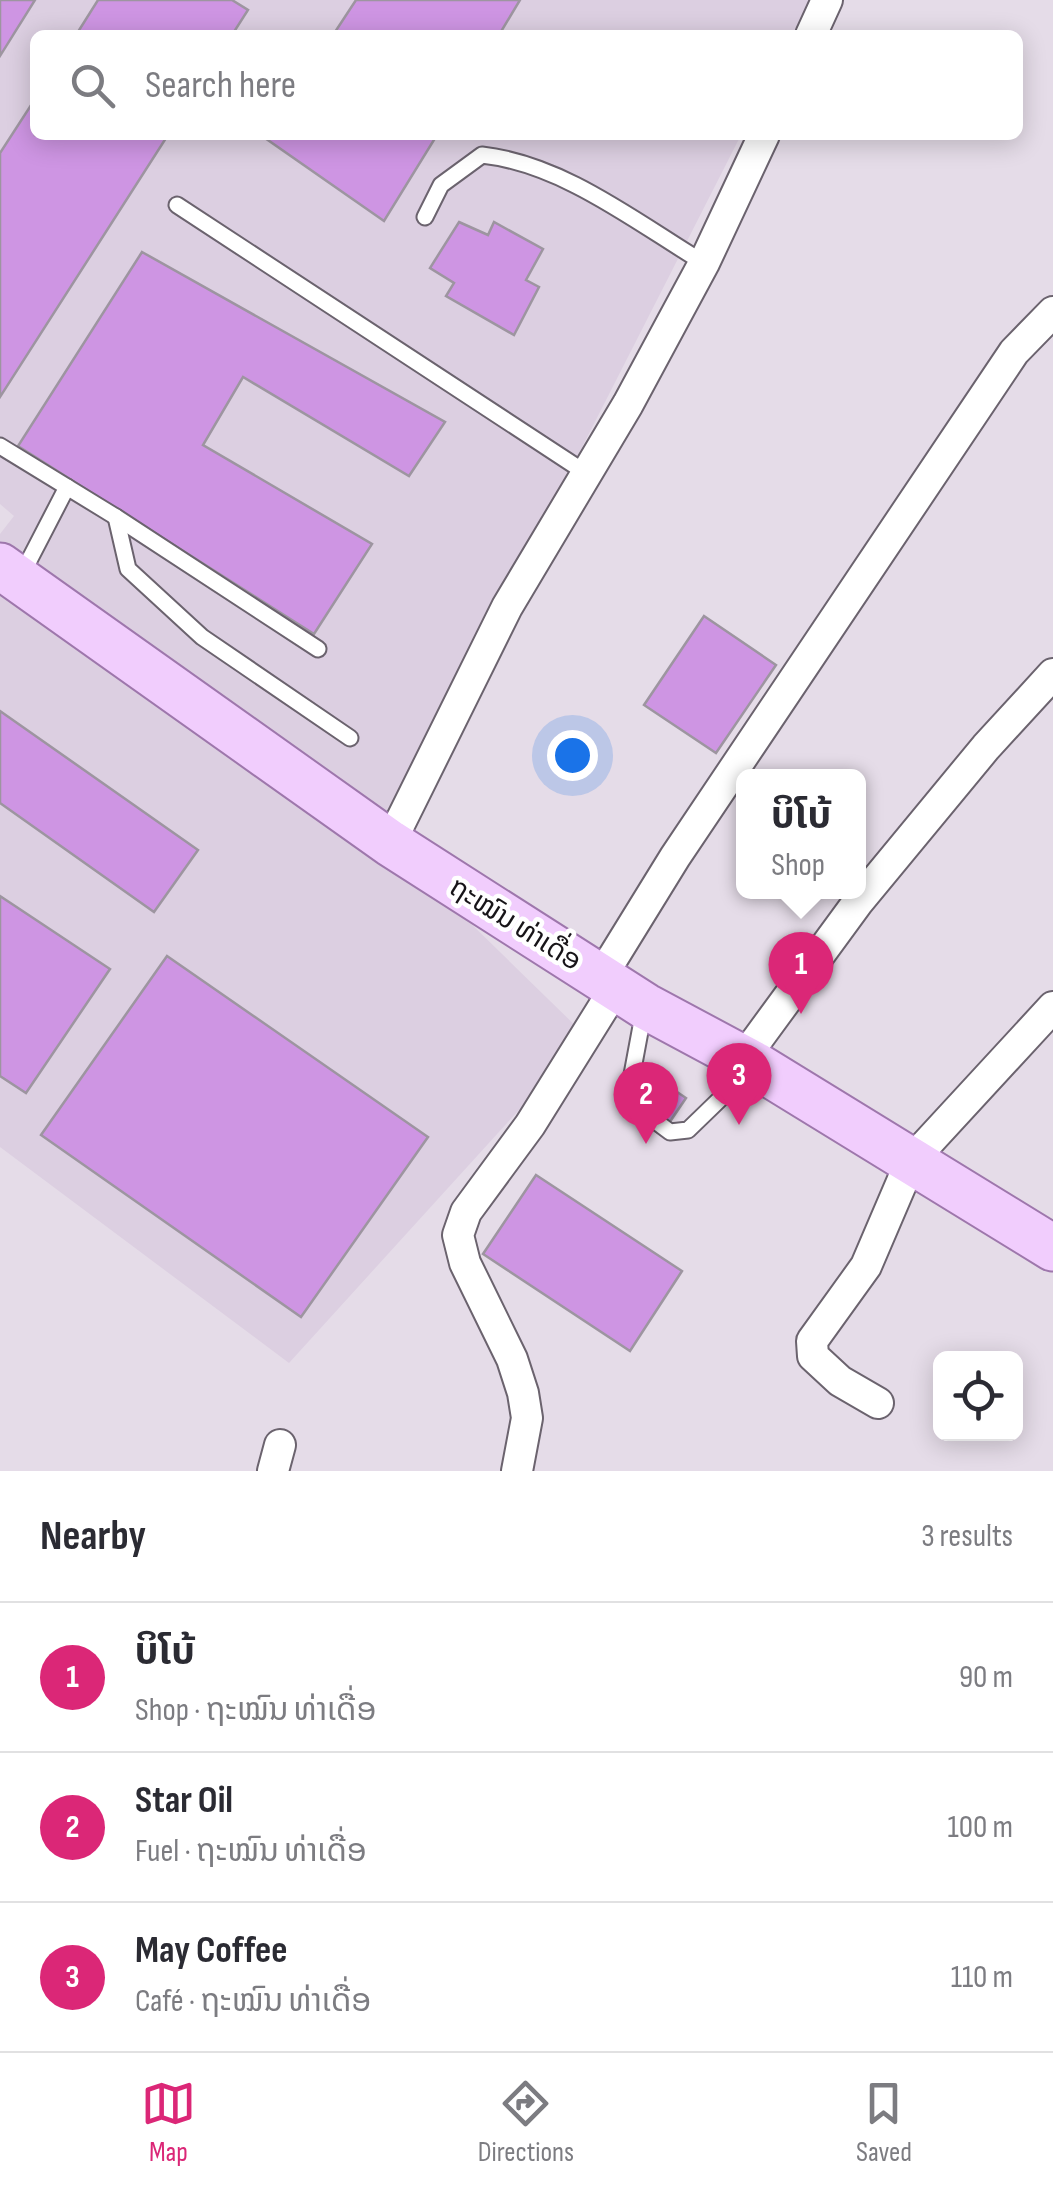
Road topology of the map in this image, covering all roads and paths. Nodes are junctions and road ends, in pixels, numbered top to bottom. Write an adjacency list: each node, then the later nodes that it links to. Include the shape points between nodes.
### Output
1 (827, 0): 2 (street)
2 (812, 30)
3 (762, 140): 6 (street)
4 (177, 204): 9 (lane)
5 (425, 218): 6 (lane, via 442,186 482,155 516,158 584,190)
6 (704, 263): 9 (street)
7 (1053, 312): 19 (street, via 1014,352 675,856)
8 (0, 446): 10 (lane)
9 (586, 473): 16 (street, via 507,607)
10 (67, 487): 11 (lane); 12 (lane)
11 (116, 517): 13 (lane); 15 (lane, via 128,569 202,637)
12 (10, 573): 16 (main road, ຖະໝົນ ທ່າເດື່ອ)
13 (318, 649)
14 (1053, 674): 17 (street)
15 (350, 738)
16 (390, 843): 19 (main road, ຖະໝົນ ທ່າເດື່ອ)
17 (866, 892)
18 (860, 899): 21 (street)
19 (621, 990): 21 (main road, ຖະໝົນ ທ່າເດື່ອ); 21 (lane, via 630,1102 670,1132 688,1130); 25 (street, via 466,1212 458,1235 523,1393 527,1418)
20 (1053, 1007): 22 (street)
21 (749, 1062): 22 (main road, ຖະໝົນ ທ່າເດື່ອ)
22 (911, 1161): 23 (main road, ຖະໝົນ ທ່າເດື່ອ); 24 (street, via 866,1266 812,1341 813,1356)
23 (1053, 1248)
24 (878, 1403)
25 (517, 1471)

